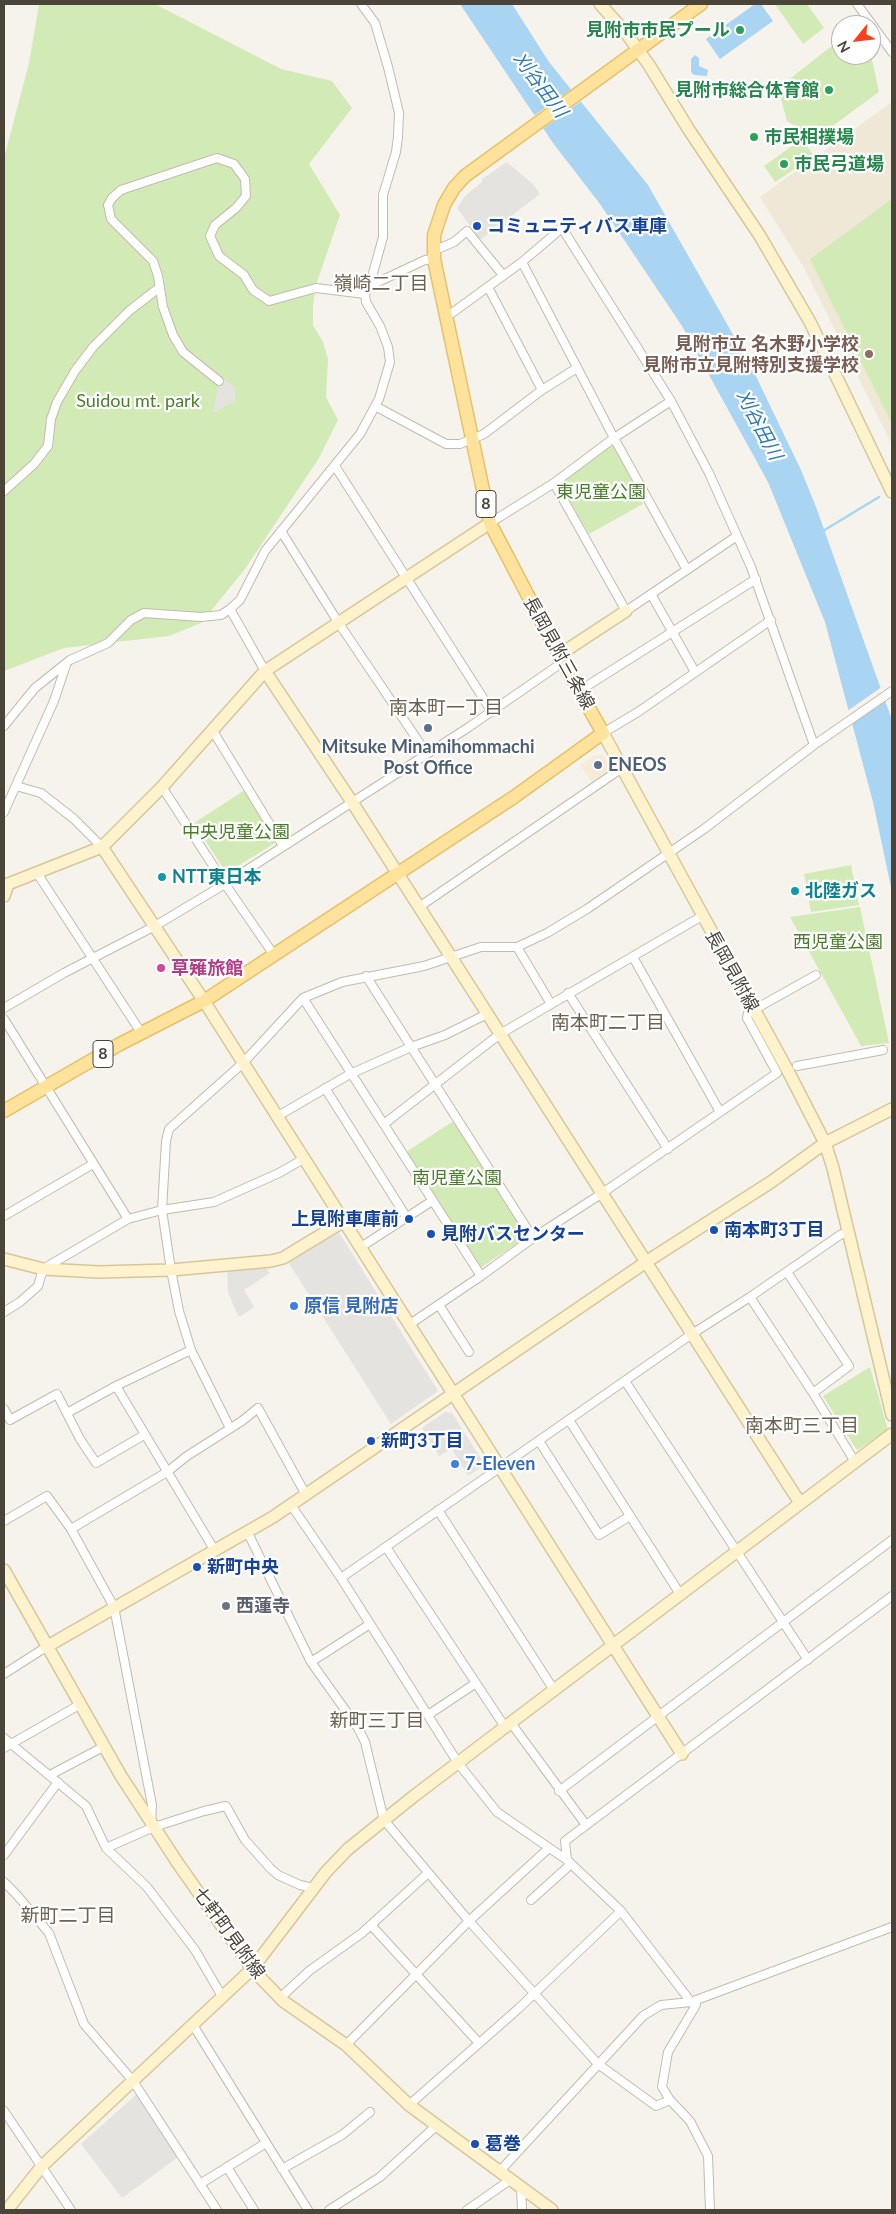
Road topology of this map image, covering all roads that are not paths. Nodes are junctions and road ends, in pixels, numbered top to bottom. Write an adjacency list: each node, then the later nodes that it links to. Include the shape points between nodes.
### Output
1 (361, 4): 10 (street, via 369,12 378,32 397,99 399,125 396,152 383,195 383,237)
2 (600, 4): 5 (street)
3 (701, 4): 5 (main road, 長岡見附三条線 / 8)
4 (857, 4): 6 (street)
5 (639, 50): 7 (main road, 長岡見附三条線 / 8, via 480,164 454,188 437,221); 25 (street, via 688,130 760,236 810,322)
6 (892, 52)
7 (434, 255): 9 (street, via 467,231); 10 (street); 14 (main road, 長岡見附三条線 / 8)
8 (522, 262): 9 (street); 15 (street); 18 (street, via 562,228)
9 (503, 275): 12 (street)
10 (370, 284): 13 (street)
11 (160, 287): 13 (street, via 153,261 111,219 108,205 121,190 217,158 234,164 245,179 246,196 215,225 210,236 219,256 244,275 252,290 269,301 316,288); 16 (street, via 163,307 183,352); 24 (street, via 129,311 93,347 57,402 48,446 34,464)
12 (488, 287): 14 (street); 17 (street)
13 (365, 294): 19 (street, via 388,347 390,362)
14 (445, 315): 21 (main road, 長岡見附三条線 / 8)
15 (577, 368): 17 (street); 20 (street)
16 (219, 381)
17 (542, 390): 21 (street, via 484,434)
18 (671, 401): 20 (street); 28 (street)
19 (375, 406): 21 (street, via 446,444 460,444); 22 (street, via 360,434)
20 (614, 438): 23 (street); 29 (street)
21 (471, 439): 26 (main road, 長岡見附三条線 / 8)
22 (336, 466): 27 (street); 30 (street)
23 (554, 483): 26 (street); 34 (street)
24 (4, 491)
25 (892, 492)
26 (490, 523): 30 (street); 38 (main road, 長岡見附三条線 / 8)
27 (281, 531): 33 (street, via 266,551 240,600); 36 (street)
28 (737, 536): 29 (street); 31 (street)
29 (687, 570): 32 (street)
30 (406, 579): 36 (street); 44 (street)
31 (756, 579): 35 (street); 37 (street)
32 (650, 594): 34 (street); 37 (street)
33 (230, 609): 39 (street, via 220,615 201,616 144,613 131,620 108,643 80,654); 40 (street)
34 (626, 611): 38 (street)
35 (771, 620): 41 (street); 48 (street)
36 (338, 622): 40 (street); 49 (street)
37 (672, 633): 41 (street); 42 (street)
38 (561, 659): 42 (main road, 長岡見附三条線 / 8); 44 (street)
39 (66, 664): 45 (street, via 35,688); 51 (street, via 54,701)
40 (265, 671): 46 (street); 53 (street)
41 (695, 672): 47 (street)
42 (579, 691): 47 (main road, 長岡見附三条線 / 8)
43 (892, 691): 48 (street)
44 (492, 712): 49 (street)
45 (4, 726)
46 (213, 731): 52 (street); 55 (street)
47 (603, 733): 50 (street, 長岡見附線); 59 (main road, 8, via 514,797)
48 (814, 745): 57 (street)
49 (427, 754): 53 (street)
50 (622, 768): 57 (street, 長岡見附線); 63 (street)
51 (16, 786): 54 (street); 56 (street, via 41,793)
52 (162, 787): 56 (street); 60 (street)
53 (352, 802): 55 (street); 59 (street)
54 (4, 812)
55 (283, 846): 60 (street)
56 (102, 847): 58 (street); 65 (street)
57 (668, 853): 64 (street, 長岡見附線); 66 (street, via 587,909)
58 (37, 873): 61 (street); 69 (street)
59 (397, 874): 63 (street); 67 (main road, 8)
60 (224, 884): 65 (street); 67 (street)
61 (6, 885): 62 (street)
62 (4, 896)
63 (418, 908): 70 (street)
64 (702, 916): 68 (street); 78 (street, 長岡見附線)
65 (155, 926): 69 (street); 75 (street)
66 (517, 947): 70 (street, via 481,947); 76 (street)
67 (274, 955): 75 (main road, 8)
68 (633, 957): 73 (street); 93 (street)
69 (91, 958): 77 (street); 81 (street)
70 (451, 958): 72 (street); 79 (street)
71 (816, 975): 78 (street)
72 (366, 976): 74 (street); 83 (street)
73 (568, 993): 76 (street); 97 (street)
74 (303, 998): 85 (street); 87 (street)
75 (204, 1001): 81 (main road, 8); 85 (street)
76 (551, 1004): 82 (street)
77 (4, 1008)
78 (754, 1010): 93 (street, via 748,1013 747,1018 778,1073); 96 (street, 長岡見附線)
79 (487, 1014): 82 (street); 83 (street, via 445,1035)
80 (4, 1019): 89 (street)
81 (142, 1034): 89 (main road, 8)
82 (500, 1034): 88 (street); 100 (street)
83 (411, 1047): 87 (street); 88 (street)
84 (883, 1050): 86 (street)
85 (243, 1063): 94 (street); 102 (street, via 169,1129)
86 (797, 1066)
87 (350, 1074): 90 (street); 95 (street)
88 (435, 1083): 95 (street); 108 (street)
89 (46, 1087): 92 (main road, 8); 99 (street)
90 (325, 1088): 94 (street); 104 (street)
91 (892, 1109): 96 (street)
92 (4, 1111)
93 (720, 1112): 97 (street)
94 (278, 1116): 98 (street)
95 (384, 1124): 101 (street)
96 (825, 1143): 107 (street, 長岡見附線); 111 (street, via 771,1182)
97 (668, 1149): 100 (street)
98 (305, 1158): 102 (street, via 214,1202); 106 (street)
99 (93, 1164): 103 (street); 105 (street)
100 (601, 1194): 108 (street); 111 (street)
101 (432, 1201): 104 (street); 115 (street)
102 (162, 1210): 105 (street); 113 (street)
103 (4, 1216)
104 (407, 1218): 109 (street)
105 (128, 1219): 112 (street)
106 (344, 1221): 109 (street); 113 (street, via 283,1258)
107 (848, 1232): 114 (street); 129 (street, 長岡見附線)
108 (533, 1238): 115 (street)
109 (361, 1247): 119 (street)
110 (4, 1259): 112 (street)
111 (646, 1262): 120 (street); 125 (street)
112 (43, 1269): 113 (street, via 99,1272); 118 (street, via 38,1286)
113 (171, 1270): 121 (street, via 179,1311)
114 (787, 1272): 116 (street); 126 (street, via 849,1366)
115 (481, 1276): 117 (street)
116 (750, 1297): 120 (street); 126 (street)
117 (439, 1305): 119 (street); 122 (street)
118 (4, 1312)
119 (410, 1324): 125 (street)
120 (692, 1334): 123 (street); 139 (street)
121 (192, 1350): 124 (street); 131 (street)
122 (469, 1352)
123 (625, 1381): 130 (street); 149 (street)
124 (116, 1386): 128 (street); 133 (street)
125 (453, 1392): 136 (street); 138 (street)
126 (813, 1393): 135 (street)
127 (4, 1409): 128 (street, via 10,1420 57,1394)
128 (66, 1413): 133 (street, via 96,1462)
129 (892, 1415)
130 (568, 1420): 134 (street); 142 (street)
131 (230, 1428): 137 (street); 138 (street, via 258,1408)
132 (892, 1434): 135 (street)
133 (144, 1435): 137 (street)
134 (539, 1441): 136 (street); 142 (street, via 599,1535)
135 (855, 1462): 139 (street)
136 (500, 1467): 141 (street); 157 (street)
137 (167, 1472): 144 (street); 148 (street)
138 (306, 1495): 140 (street)
139 (800, 1504): 149 (street)
140 (291, 1505): 145 (street); 151 (street)
141 (438, 1510): 147 (street); 163 (street)
142 (630, 1516): 152 (street)
143 (4, 1521): 144 (street, via 47,1496)
144 (72, 1529): 154 (street)
145 (248, 1532): 148 (street); 160 (street)
146 (892, 1540): 155 (street)
147 (386, 1547): 151 (street); 162 (street)
148 (215, 1551): 154 (street)
149 (737, 1552): 152 (street); 155 (street)
150 (4, 1571): 158 (street, 七軒町見附線)
151 (341, 1578): 156 (street)
152 (680, 1594): 157 (street)
153 (892, 1596): 159 (street)
154 (114, 1607): 158 (street); 176 (street)
155 (783, 1622): 159 (street); 166 (street)
156 (370, 1624): 160 (street); 165 (street)
157 (613, 1645): 163 (street); 166 (street)
158 (46, 1647): 161 (street); 164 (street, 七軒町見附線)
159 (808, 1660): 170 (street)
160 (311, 1662): 175 (street, via 365,1742)
161 (4, 1674)
162 (476, 1683): 165 (street); 167 (street)
163 (554, 1690): 167 (street)
164 (79, 1705): 168 (street); 169 (street, 七軒町見附線)
165 (428, 1715): 171 (street)
166 (659, 1716): 170 (street); 174 (street)
167 (508, 1725): 171 (street); 174 (street)
168 (5, 1744): 172 (street)
169 (103, 1746): 172 (street); 176 (street, 七軒町見附線)
170 (682, 1754): 177 (street)
171 (458, 1763): 175 (street); 179 (street, via 497,1812)
172 (50, 1775): 173 (street)
173 (58, 1782): 178 (street, via 86,1806); 180 (street)
174 (559, 1791): 177 (street)
175 (384, 1820): 182 (street); 184 (street, via 348,1849)
176 (153, 1825): 178 (street); 184 (street, via 226,1806 245,1840 271,1869 300,1885); 190 (street, 七軒町見附線)
177 (586, 1825): 181 (street, via 566,1841)
178 (106, 1848): 193 (street, via 147,1887 195,1950)
179 (549, 1848): 181 (street); 187 (street)
180 (4, 1855)
181 (569, 1862): 185 (street); 186 (street)
182 (427, 1874): 187 (street); 188 (street)
183 (4, 1882): 200 (street, via 49,1933 84,2024)
184 (314, 1888): 190 (street)
185 (531, 1900)
186 (622, 1911): 192 (street); 195 (street)
187 (469, 1921): 191 (street); 192 (street)
188 (371, 1925): 191 (street); 194 (street, via 309,1971)
189 (892, 1927): 195 (street)
190 (252, 1969): 193 (street); 194 (street, 七軒町見附線)
191 (416, 1974): 197 (street); 198 (street)
192 (533, 1993): 197 (street); 199 (street)
193 (223, 1998): 196 (street)
194 (280, 1998): 198 (street, 七軒町見附線)
195 (694, 2004): 199 (street, via 661,2005 642,2016); 201 (street, via 668,2052 662,2087)
196 (193, 2025): 200 (street); 206 (street)
197 (479, 2043): 202 (street)
198 (346, 2046): 202 (street, 七軒町見附線)
199 (598, 2064): 201 (street, via 656,2106); 210 (street)
200 (133, 2081): 207 (street); 212 (street)
201 (670, 2100): 223 (street, via 690,2122 708,2156)
202 (409, 2105): 205 (street, 七軒町見附線)
203 (370, 2112): 209 (street, via 342,2135)
204 (5, 2116): 207 (street)
205 (436, 2126): 210 (street, 七軒町見附線); 219 (street, via 380,2177)
206 (266, 2142): 208 (street); 209 (street)
207 (42, 2166): 214 (street); 215 (street)
208 (227, 2167): 212 (street); 217 (street)
209 (282, 2169): 218 (street)
210 (499, 2172): 211 (street, 七軒町見附線)
211 (510, 2180): 213 (street, 七軒町見附線); 220 (street)
212 (200, 2184): 216 (street)
213 (521, 2187): 221 (street); 222 (street, 七軒町見附線)
214 (7, 2210)
215 (72, 2210)
216 (217, 2210)
217 (254, 2210)
218 (308, 2210)
219 (329, 2210)
220 (467, 2210)
221 (522, 2210)
222 (552, 2210)
223 (710, 2210)

